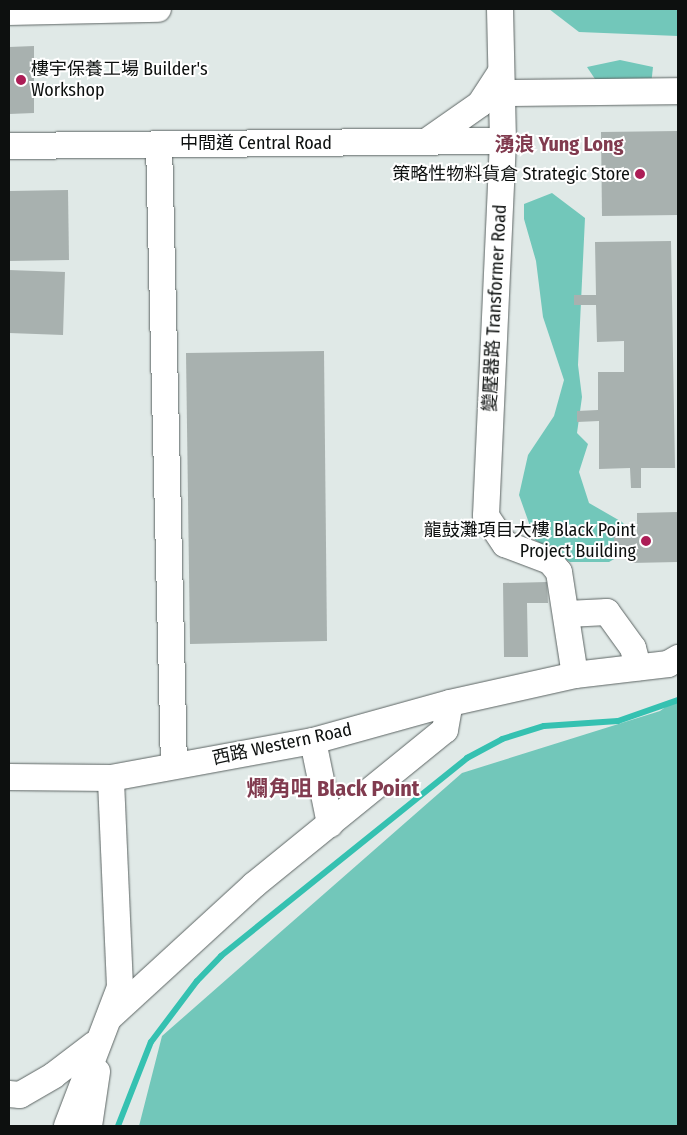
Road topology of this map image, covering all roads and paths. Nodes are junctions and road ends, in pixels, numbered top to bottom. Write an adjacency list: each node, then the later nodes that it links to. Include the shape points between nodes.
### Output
1 (158, 9): 3 (lane)
2 (500, 9): 4 (lane, 變壓器路 Transformer Road)
3 (9, 12)
4 (501, 83): 5 (lane); 6 (lane, 變壓器路 Transformer Road); 7 (lane, via 474,110)
5 (678, 90)
6 (502, 141): 7 (lane, 中間道 Central Road); 10 (lane, 變壓器路 Transformer Road, via 486,516 504,544 554,566)
7 (426, 142): 8 (lane, 中間道 Central Road)
8 (159, 144): 9 (lane, 中間道 Central Road); 16 (lane)
9 (9, 146)
10 (567, 614): 12 (lane, via 607,612 633,648); 13 (lane)
11 (678, 658): 12 (lane, 西路 Western Road)
12 (638, 667): 13 (lane, 西路 Western Road)
13 (564, 679): 14 (lane, 西路 Western Road)
14 (450, 703): 15 (lane, 西路 Western Road); 19 (lane, via 445,730)
15 (313, 741): 16 (lane, 西路 Western Road); 19 (lane)
16 (174, 765): 18 (lane, 西路 Western Road)
17 (9, 777): 18 (lane, 西路 Western Road)
18 (111, 778): 20 (lane, via 120,987)
19 (330, 824): 20 (lane, via 254,885)
20 (110, 1017): 21 (lane)
21 (95, 1044): 22 (lane, via 54,1075 20,1095); 23 (lane); 24 (lane, via 98,1084)
22 (9, 1094)
23 (67, 1126)
24 (89, 1126)

